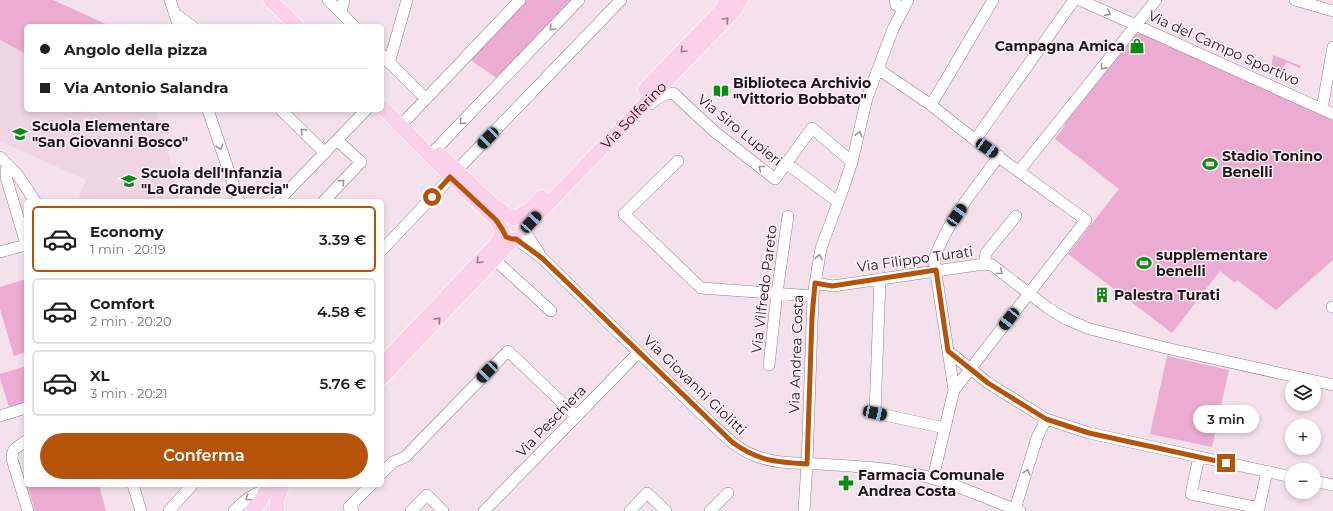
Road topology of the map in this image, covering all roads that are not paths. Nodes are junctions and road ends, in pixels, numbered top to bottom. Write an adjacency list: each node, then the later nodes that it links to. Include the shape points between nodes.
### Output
1 (170, 0): 20 (street)
2 (270, 0): 23 (main road)
3 (328, 0): 19 (street)
4 (344, 0): 19 (street)
5 (407, 0): 28 (street)
6 (520, 0): 31 (street)
7 (579, 0): 43 (street, one-way to 43)
8 (621, 0): 51 (street)
9 (727, 0): 59 (main road, Via Solferino, one-way to 59, via 721,10 530,209)
10 (741, 0): 26 (main road, Via Solferino, one-way to 10)
11 (895, 0): 17 (street, via 896,5)
12 (993, 0): 32 (street)
13 (1074, 0): 42 (street)
14 (1080, 0): 25 (street, Via del Campo Sportivo, one-way to 25)
15 (1156, 0): 25 (street)
16 (1295, 0): 18 (street)
17 (906, 5): 29 (street, Via Andrea Costa, via 893,29)
18 (1333, 11)
19 (341, 12): 24 (street)
20 (174, 13): 21 (street); 22 (street)
21 (178, 24)
22 (189, 24)
23 (295, 24)
24 (352, 24)
25 (1136, 25): 34 (street, Via del Campo Sportivo); 50 (street, one-way to 50)
26 (710, 36): 30 (street, via 701,52 675,79); 40 (main road, Via Solferino)
27 (1333, 47): 34 (street)
28 (386, 59): 31 (street)
29 (878, 69): 32 (street); 48 (street, Via Andrea Costa, one-way to 29, via 867,98)
30 (676, 96): 40 (street, via 666,94 658,97 635,121); 49 (street, Via Siro Lupieri, one-way to 30, via 775,179 715,132)
31 (426, 98): 39 (street)
32 (931, 105): 42 (street)
33 (384, 109): 39 (main road)
34 (1322, 109): 38 (street, Via del Campo Sportivo)
35 (209, 112): 53 (street, one-way to 53)
36 (283, 112): 44 (street, one-way to 36)
37 (364, 112): 41 (street)
38 (1333, 114)
39 (401, 125): 43 (main road); 51 (main road)
40 (620, 129): 61 (main road, Via Solferino)
41 (337, 140): 44 (street); 55 (street, one-way to 41, via 361,162)
42 (975, 140): 45 (street)
43 (435, 150): 51 (main road)
44 (325, 153): 54 (street)
45 (999, 156): 50 (street); 68 (street, via 948,227 934,260)
46 (3, 160): 52 (street, via 17,174); 62 (street)
47 (678, 161): 71 (street, via 624,214 701,288)
48 (852, 162): 49 (street, Via Siro Lupieri, via 812,128); 56 (street, Via Andrea Costa)
49 (784, 166): 56 (street, via 790,166)
50 (1019, 171): 72 (street, via 1086,220)
51 (454, 174): 59 (main road); 60 (main road); 64 (street)
52 (34, 199)
53 (238, 199)
54 (280, 199)
55 (326, 199)
56 (838, 202): 70 (street, Via Andrea Costa, one-way to 56, via 821,248)
57 (788, 216): 71 (street, Via Vilfredo Pareto)
58 (1016, 216): 67 (street, via 986,253)
59 (514, 218): 60 (main road, Via Solferino, via 505,221); 61 (main road, via 523,223)
60 (502, 230): 61 (main road, via 506,237); 77 (main road, Via Solferino, one-way to 77, via 495,244)
61 (520, 235): 66 (main road, Via Solferino); 76 (street, Via Giovanni Giolitti)
62 (24, 237)
63 (24, 245): 65 (street)
64 (384, 248)
65 (0, 252)
66 (495, 260): 74 (street); 80 (main road, Via Solferino, one-way to 66)
67 (984, 264): 68 (street, Via Filippo Turati); 72 (street, Via Filippo Turati, one-way to 72, via 992,265)
68 (936, 270): 69 (street, Via Filippo Turati); 75 (street)
69 (880, 279): 70 (street, Via Filippo Turati, via 832,286); 87 (street, via 875,413)
70 (815, 283): 73 (street, Via Andrea Costa)
71 (777, 293): 73 (street); 78 (street, Via Vilfredo Pareto)
72 (1029, 294): 79 (street); 81 (street, Via Filippo Turati, via 1066,319 1090,329)
73 (813, 296): 90 (street, Via Andrea Costa)
74 (551, 312)
75 (948, 351): 79 (street); 82 (street)
76 (639, 352): 85 (street, Via Peschiera); 90 (street, Via Giovanni Giolitti, via 742,450 770,461)
77 (384, 362)
78 (769, 365)
79 (969, 369): 82 (street); 86 (street)
80 (384, 376)
81 (1333, 384)
82 (954, 390): 87 (street)
83 (24, 412): 84 (street)
84 (0, 416)
85 (576, 416): 91 (street, via 508,351 405,458 393,462); 114 (street, Via Peschiera)
86 (1046, 419): 89 (street, via 1089,433); 104 (street, one-way to 86, via 1037,438)
87 (945, 428): 94 (street)
88 (24, 442): 105 (street, via 15,448 12,459)
89 (1199, 457): 92 (street); 92 (street, via 1191,494 1259,508)
90 (807, 464): 94 (street, Via Giovanni Giolitti, via 880,469); 118 (street, Via Andrea Costa)
91 (384, 471)
92 (1266, 471): 93 (street)
93 (1285, 475)
94 (933, 478): 104 (street, Via Giovanni Giolitti)
95 (1321, 483): 96 (street)
96 (1333, 486)
97 (134, 487): 106 (street)
98 (190, 487): 107 (street)
99 (282, 487): 110 (main road, via 277,501)
100 (369, 487): 111 (street, via 349,507)
101 (267, 488): 103 (main road, via 260,502); 108 (street, one-way to 108, via 244,500)
102 (728, 493): 117 (street)
103 (250, 510): 109 (main road)
104 (1017, 510)
105 (28, 511)
106 (140, 511)
107 (169, 511)
108 (234, 511)
109 (267, 511)
110 (277, 511)
111 (353, 511)
112 (412, 511): 113 (street, via 427,495)
113 (444, 511)
114 (484, 511)
115 (630, 511): 116 (street, via 648,493)
116 (666, 511)
117 (710, 511)
118 (804, 511)

